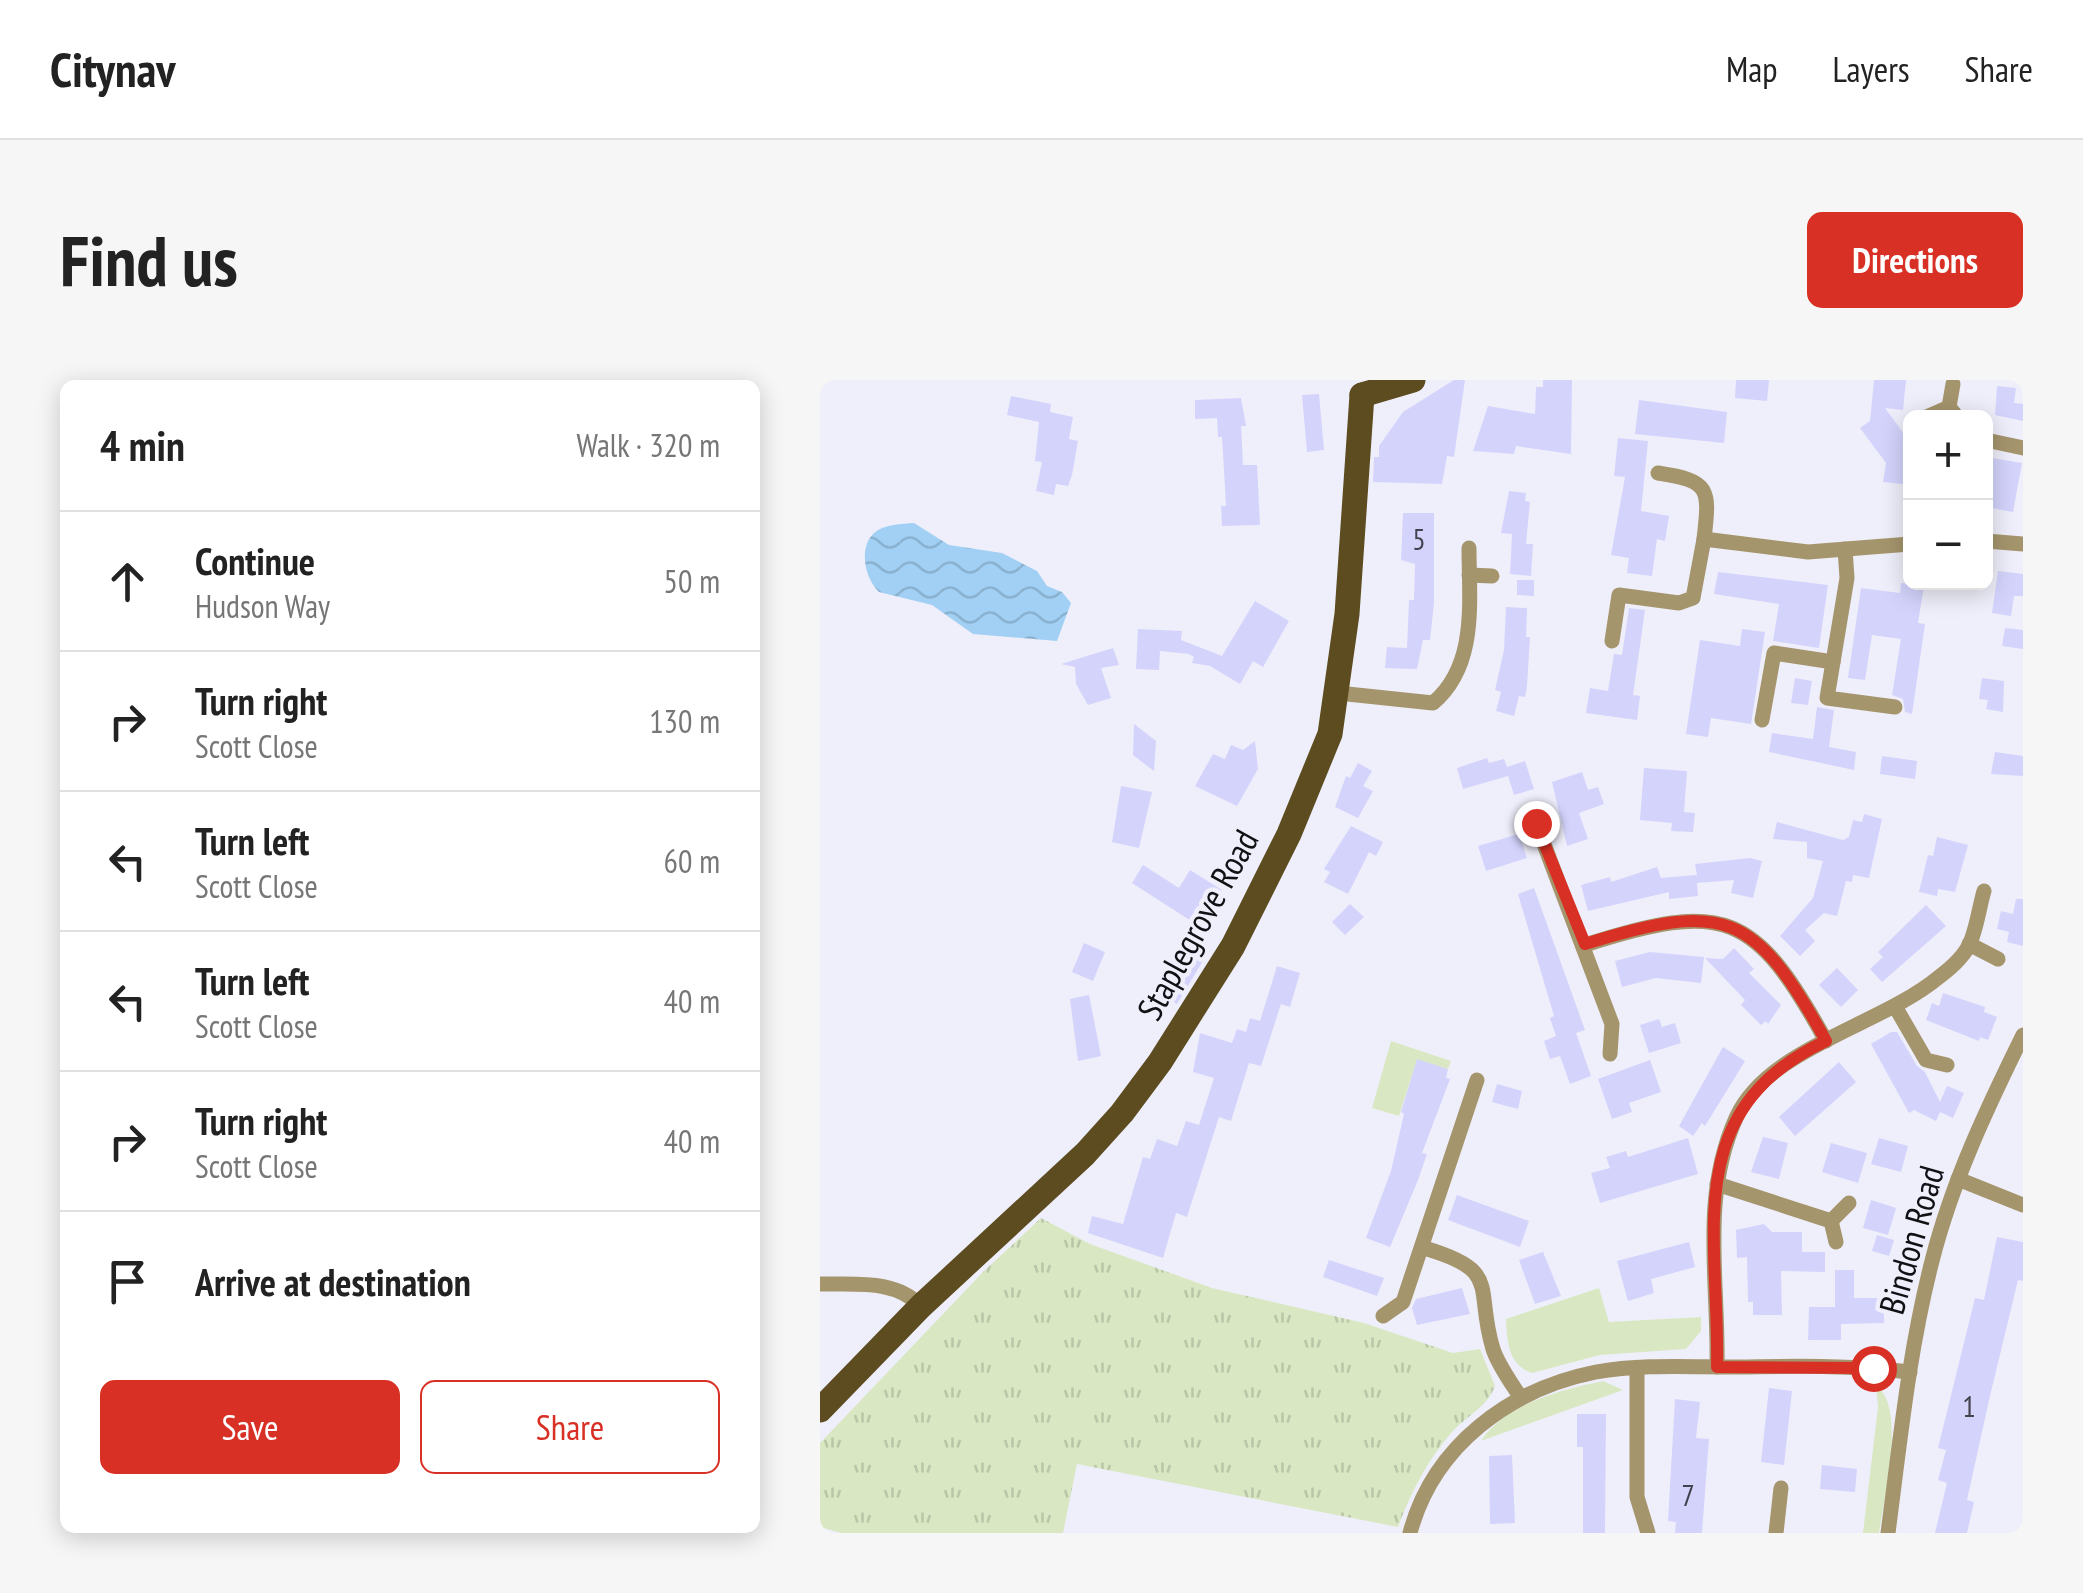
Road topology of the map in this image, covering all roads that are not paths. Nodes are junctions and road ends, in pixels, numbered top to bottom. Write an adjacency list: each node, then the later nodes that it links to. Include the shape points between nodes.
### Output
1 (1413, 380): 3 (main road, Staplegrove Road)
2 (1952, 384): 4 (street)
3 (1358, 388): 18 (main road, Staplegrove Road)
4 (1954, 410)
5 (1993, 442): 6 (street)
6 (2023, 448)
7 (1658, 472): 8 (street, via 1704,488)
8 (1704, 539): 13 (street, via 1808,552); 16 (street, via 1693,598 1680,604 1619,595)
9 (1993, 542): 10 (street)
10 (2023, 544)
11 (1903, 545): 13 (street)
12 (1468, 548): 14 (street)
13 (1845, 549): 17 (street, via 1847,578)
14 (1468, 575): 15 (street); 18 (street, via 1466,654 1448,691 1433,703)
15 (1492, 576)
16 (1612, 641)
17 (1833, 662): 19 (street, via 1827,698); 20 (street, via 1774,653)
18 (1338, 693): 40 (main road, Staplegrove Road, via 1320,766 1289,834 1233,946 1160,1062 1085,1154)
19 (1895, 707)
20 (1762, 720)
21 (1536, 823): 23 (street)
22 (1984, 892): 24 (street)
23 (1585, 944): 28 (street, via 1675,920 1730,924 1774,956); 29 (street, via 1612,1024)
24 (1970, 944): 25 (street); 26 (street, via 1948,970)
25 (1998, 959)
26 (1896, 1008): 28 (street); 30 (street, via 1926,1060)
27 (2023, 1035): 32 (street, Bindon Road)
28 (1826, 1041): 33 (street, via 1780,1066 1756,1089 1737,1114)
29 (1610, 1054)
30 (1947, 1065)
31 (1477, 1080): 38 (street)
32 (1958, 1179): 35 (street); 44 (street, Bindon Road, via 1932,1259)
33 (1717, 1184): 36 (street); 42 (street, via 1711,1215)
34 (1849, 1203): 36 (street)
35 (2023, 1205)
36 (1831, 1221): 37 (street)
37 (1836, 1242)
38 (1424, 1248): 41 (street, via 1404,1302); 45 (street, via 1458,1258 1478,1274 1493,1350)
39 (820, 1284): 40 (street, via 884,1285)
40 (921, 1306): 46 (main road, Staplegrove Road)
41 (1383, 1316)
42 (1717, 1367): 43 (street); 44 (street)
43 (1636, 1368): 45 (street, via 1598,1372); 49 (street, via 1637,1497)
44 (1910, 1372): 51 (street, Bindon Road)
45 (1521, 1398): 48 (street, via 1446,1459)
46 (820, 1410)
47 (1781, 1488): 50 (street)
48 (1410, 1533)
49 (1648, 1533)
50 (1776, 1533)
51 (1888, 1533)

